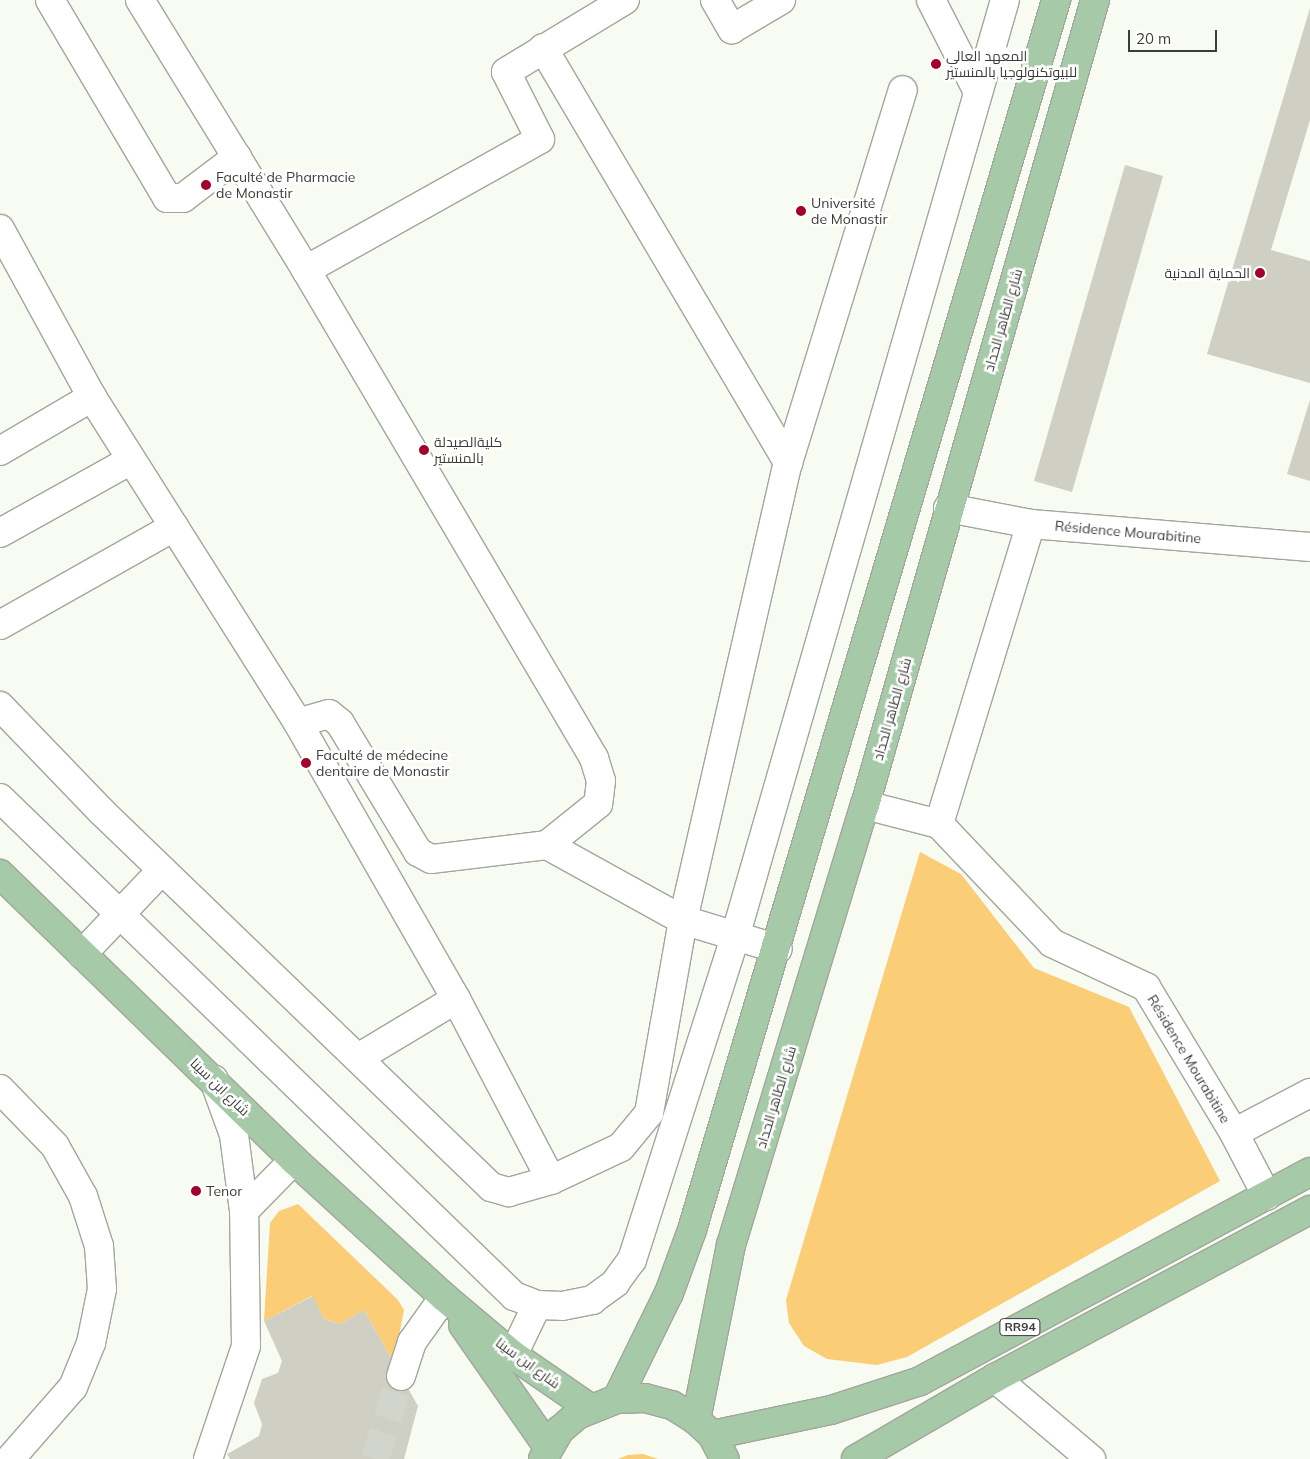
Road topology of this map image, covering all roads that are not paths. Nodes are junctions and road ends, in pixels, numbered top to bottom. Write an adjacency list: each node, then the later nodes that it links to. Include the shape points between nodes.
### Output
1 (50, 0): 13 (street, via 167,198 182,198)
2 (140, 0): 13 (street)
3 (625, 0): 10 (street)
4 (716, 0): 5 (street, via 732,29)
5 (781, 0)
6 (931, 0): 12 (street)
7 (1005, 0): 12 (street)
8 (1056, 0): 37 (main road)
9 (1095, 0): 20 (main road, شارع الطاهر الحداد)
10 (543, 48): 15 (street, via 506,72 540,139); 19 (street)
11 (903, 90): 19 (street)
12 (978, 92): 36 (street)
13 (236, 157): 15 (street)
14 (0, 229): 16 (street)
15 (306, 270): 31 (street, via 594,758 600,781 598,804)
16 (92, 398): 17 (street); 18 (street)
17 (0, 451)
18 (131, 460): 22 (street); 23 (street)
19 (788, 463): 35 (street)
20 (948, 508): 21 (street, Résidence Mourabitine); 29 (main road, شارع الطاهر الحداد)
21 (1031, 524): 24 (street, Résidence Mourabitine); 30 (street)
22 (174, 528): 25 (street); 27 (street)
23 (0, 533)
24 (1310, 546)
25 (0, 625)
26 (0, 706): 32 (street)
27 (298, 723): 31 (street, via 329,714 340,723 418,852 431,859); 39 (street)
28 (0, 798): 34 (street)
29 (865, 806): 30 (street); 58 (main road, شارع الطاهر الحداد, via 731,1245)
30 (940, 824): 44 (street, Résidence Mourabitine, via 1052,943 1146,987)
31 (547, 845): 35 (street)
32 (162, 870): 34 (street); 40 (street)
33 (0, 874): 38 (main road, شارع ابن سينا)
34 (120, 914): 38 (street); 52 (street, via 514,1296)
35 (683, 920): 36 (street); 47 (street, via 649,1112 621,1147)
36 (734, 937): 37 (street); 52 (street, via 632,1260 615,1283 592,1300 562,1306)
37 (778, 948): 56 (main road, via 692,1230 669,1293)
38 (82, 954): 41 (main road, شارع ابن سينا)
39 (456, 999): 40 (street); 47 (street)
40 (358, 1058): 47 (street, via 491,1187 509,1192)
41 (214, 1080): 45 (main road, شارع ابن سينا); 50 (street, via 234,1135)
42 (0, 1089): 60 (street, via 56,1146 83,1196 99,1246 102,1289 91,1343 73,1387)
43 (1310, 1093): 44 (street)
44 (1234, 1133): 48 (street, Résidence Mourabitine)
45 (294, 1160): 50 (street); 51 (main road, شارع ابن سينا)
46 (1310, 1172): 48 (main road, RR94)
47 (551, 1180)
48 (1266, 1196): 58 (main road, RR94, via 920,1381 831,1410)
49 (1310, 1210): 55 (main road, RR94)
50 (244, 1211): 61 (street, via 246,1346)
51 (444, 1297): 53 (main road, شارع ابن سينا); 54 (street, via 412,1342); 59 (main road, شارع ابن سينا)
52 (537, 1305): 53 (street)
53 (513, 1354): 57 (main road, شارع ابن سينا)
54 (401, 1376)
55 (995, 1378): 63 (main road, RR94); 64 (street)
56 (617, 1399): 57 (main road); 58 (main road, via 654,1400 672,1405)
57 (590, 1408): 59 (main road, via 560,1430)
58 (704, 1427): 62 (main road)
59 (545, 1453)
60 (10, 1459)
61 (208, 1459)
62 (725, 1459)
63 (856, 1459)
64 (1091, 1459)

